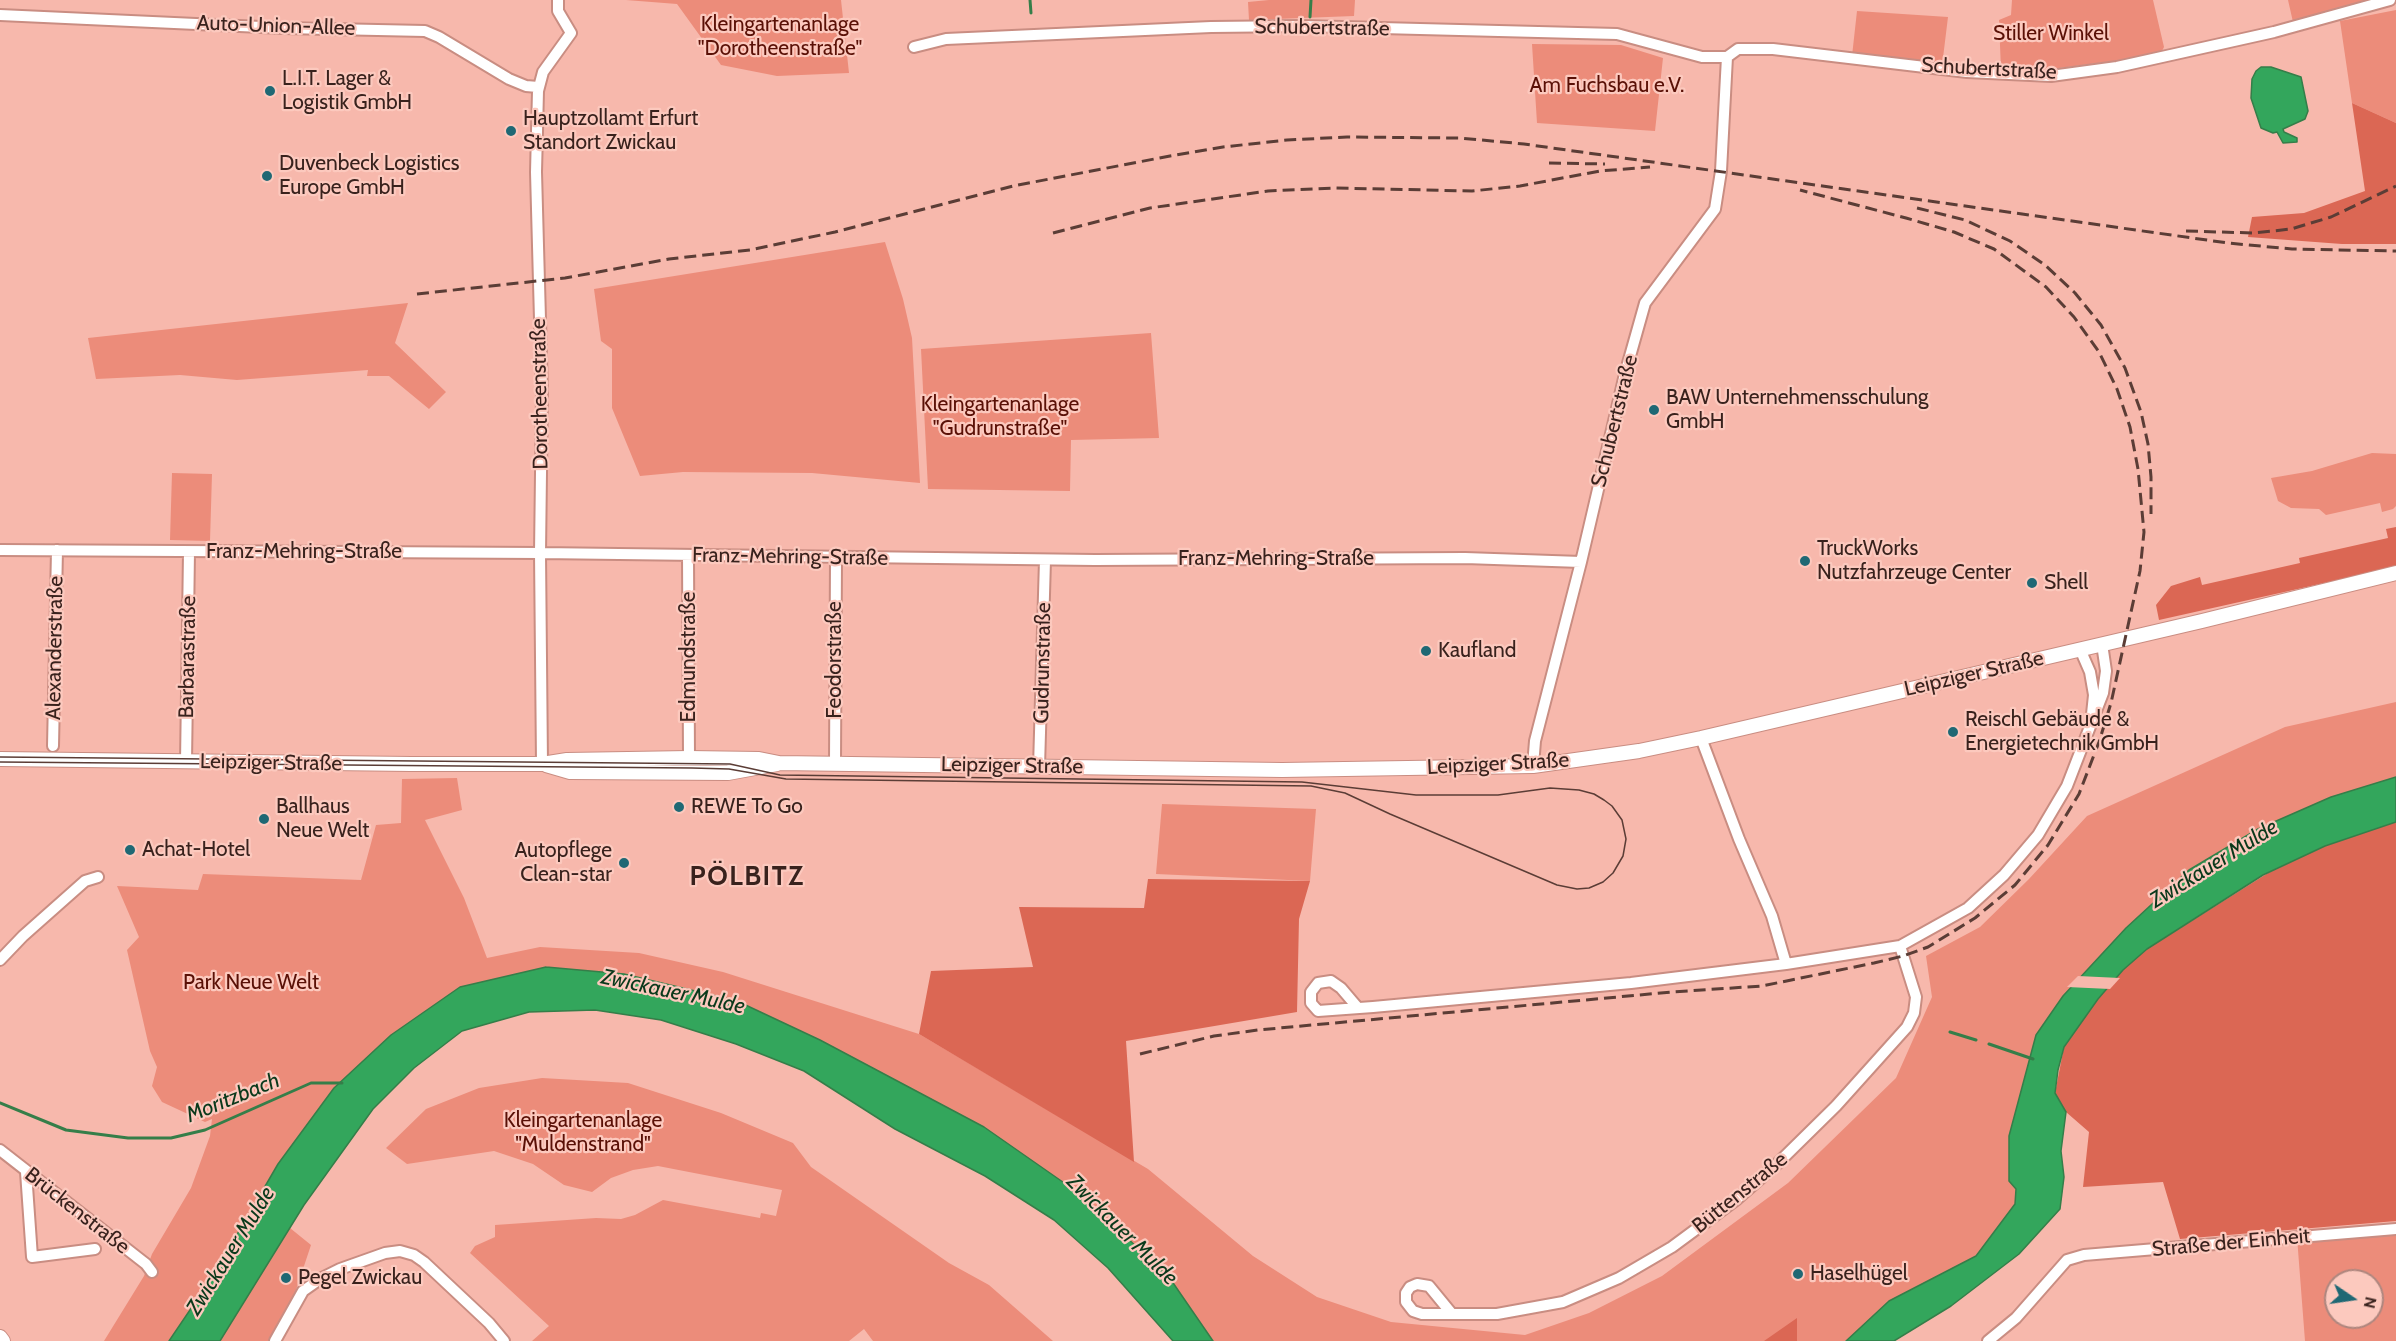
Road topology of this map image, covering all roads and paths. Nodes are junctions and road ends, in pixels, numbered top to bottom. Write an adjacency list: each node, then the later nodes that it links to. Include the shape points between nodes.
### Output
1 (558, 0): 6 (street, Dorotheenstraße, via 558,11 571,33 543,72)
2 (2390, 0): 5 (street, Schubertstraße, via 2274,32 2117,67 2051,76 1967,72 1773,49 1738,49)
3 (0, 15): 6 (street, Auto-Union-Allee, via 425,31 508,79)
4 (914, 47): 5 (street, Schubertstraße, via 946,39 1302,26 1617,34 1702,57)
5 (1727, 57): 14 (street, Schubertstraße, via 1721,171 1714,210 1646,303 1625,374)
6 (538, 87): 10 (street, Dorotheenstraße)
7 (0, 550): 8 (street, Franz-Mehring-Straße)
8 (57, 550): 9 (street, Franz-Mehring-Straße); 20 (street, Alexanderstraße)
9 (189, 552): 10 (street, Franz-Mehring-Straße); 23 (street, Barbarastraße)
10 (540, 553): 11 (street, Franz-Mehring-Straße); 26 (street, Dorotheenstraße)
11 (688, 555): 12 (street, Franz-Mehring-Straße); 21 (street, Edmundstraße)
12 (836, 557): 13 (street, Franz-Mehring-Straße); 25 (street, Feodorstraße)
13 (1045, 560): 14 (street, Franz-Mehring-Straße, via 1465,558); 28 (street, Gudrunstraße)
14 (1581, 562): 27 (street, Schubertstraße, via 1535,741)
15 (2396, 573): 16 (street, Leipziger Straße)
16 (2102, 644): 17 (street, Leipziger Straße); 18 (street, via 2106,671 2103,693)
17 (2080, 649): 18 (street, via 2094,695); 19 (street, Leipziger Straße)
18 (2090, 729): 30 (street, via 2067,786 2038,836 2011,867 1968,908)
19 (1701, 738): 27 (street, Leipziger Straße); 32 (street, via 1772,916)
20 (53, 746)
21 (689, 758): 24 (street, Leipziger Straße); 26 (street, Leipziger Straße)
22 (0, 759): 23 (street, Leipziger Straße)
23 (186, 762): 26 (street, Leipziger Straße)
24 (779, 763): 25 (street, Leipziger Straße); 26 (street, Leipziger Straße, via 728,773 570,772)
25 (835, 763): 28 (street, Leipziger Straße)
26 (542, 764)
27 (1533, 766): 28 (street, Leipziger Straße, via 1293,770)
28 (1039, 767)
29 (98, 877): 31 (street, via 85,881)
30 (1900, 946): 32 (street); 39 (street, Büttenstraße, via 1916,997 1907,1028 1836,1106 1737,1199 1672,1247 1619,1278 1563,1302 1497,1314)
31 (0, 960)
32 (1786, 964): 33 (street, via 1631,983)
33 (1358, 1008)
34 (0, 1150): 35 (street, Brückenstraße)
35 (26, 1172): 37 (street, via 32,1257); 38 (street, Brückenstraße)
36 (2396, 1229): 44 (street, Straße der Einheit, via 2084,1255 2067,1260 2016,1318)
37 (95, 1249)
38 (152, 1272)
39 (1452, 1314)
40 (0, 1337): 41 (street)
41 (3, 1341)
42 (274, 1341): 43 (street, via 303,1291 340,1269 400,1251 424,1262)
43 (504, 1341)
44 (1988, 1341)

